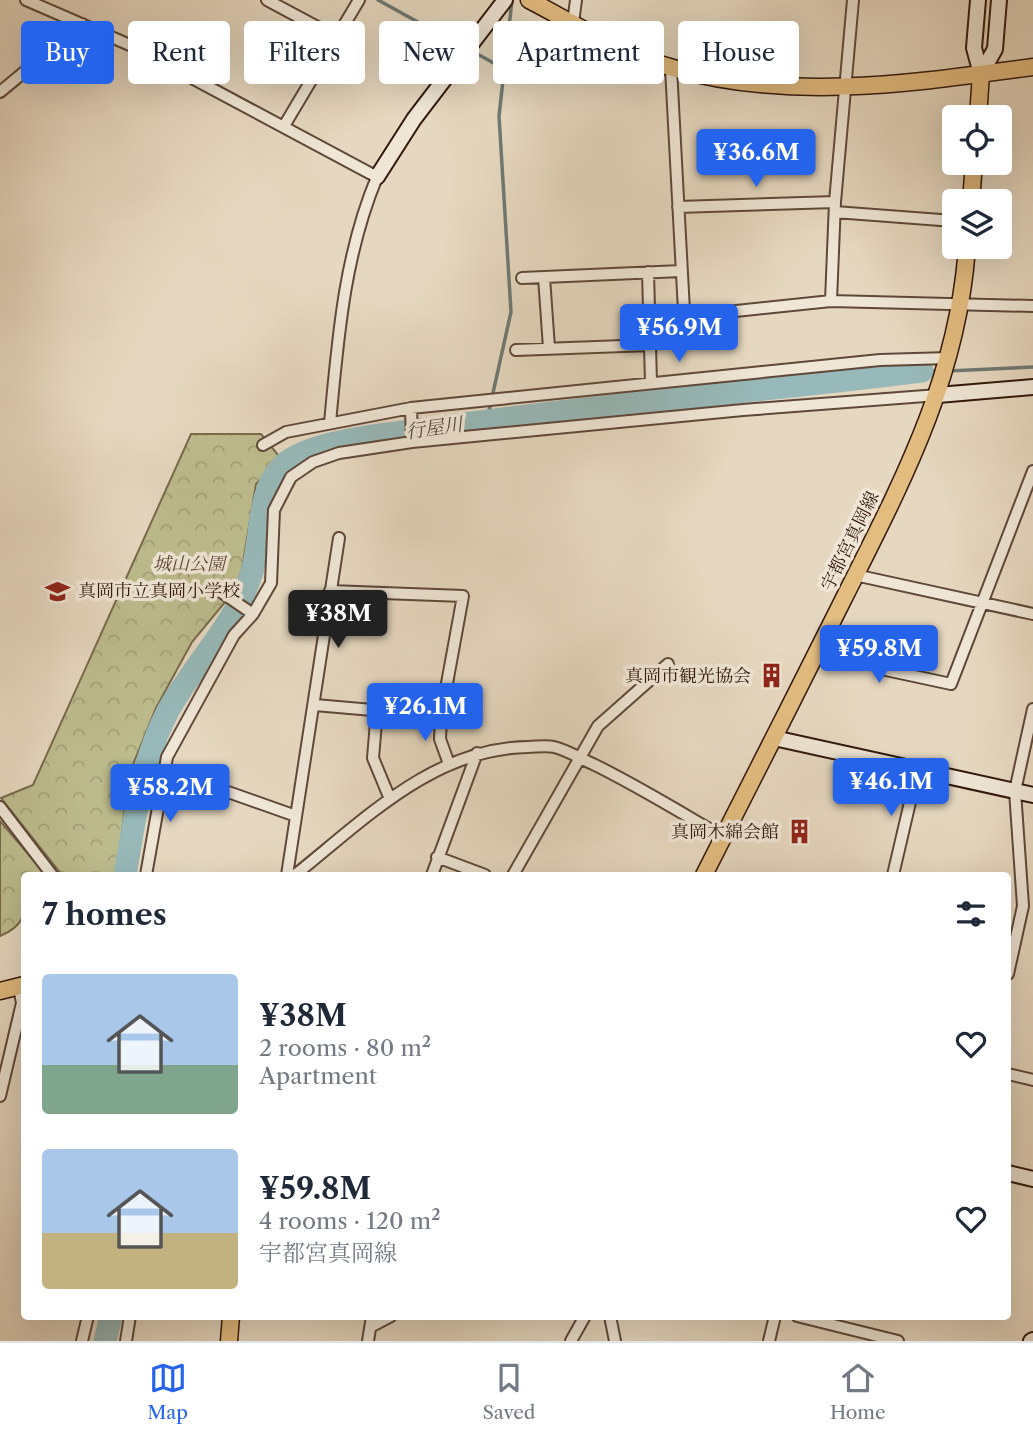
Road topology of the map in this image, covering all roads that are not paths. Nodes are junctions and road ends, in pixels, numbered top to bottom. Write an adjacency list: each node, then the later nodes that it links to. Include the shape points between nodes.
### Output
1 (26, 0): 10 (street)
2 (267, 0): 11 (street)
3 (359, 0): 12 (street)
4 (505, 0): 26 (street, via 414,119)
5 (529, 0): 13 (main road)
6 (576, 0): 14 (street)
7 (853, 0): 23 (street)
8 (978, 0): 20 (street, via 974,48)
9 (999, 0): 20 (street, via 995,49)
10 (75, 21)
11 (306, 21)
12 (346, 21)
13 (569, 21)
14 (573, 21)
15 (114, 40): 25 (street)
16 (664, 65): 18 (main road)
17 (1033, 66): 20 (main road)
18 (671, 68): 23 (main road, via 753,85); 27 (street)
19 (21, 71): 22 (street)
20 (981, 74): 23 (main road); 24 (main road)
21 (309, 84): 25 (street)
22 (2, 86)
23 (844, 87): 28 (street)
24 (979, 105)
25 (284, 127): 26 (street)
26 (377, 177): 46 (street, via 350,257)
27 (678, 206): 28 (street); 31 (street)
28 (835, 207): 29 (street); 35 (street)
29 (942, 220)
30 (966, 259): 36 (main road, 宇都宮真岡線)
31 (681, 271): 32 (street); 35 (street, via 684,311 689,316)
32 (648, 272): 33 (street); 38 (street)
33 (544, 276): 34 (street); 39 (street)
34 (522, 278)
35 (831, 301): 36 (street)
36 (962, 305): 37 (street); 41 (main road, 宇都宮真岡線)
37 (1033, 306)
38 (650, 345): 39 (street); 42 (street)
39 (549, 348): 40 (street)
40 (516, 350)
41 (949, 358): 42 (street, via 880,360); 44 (main road, 宇都宮真岡線)
42 (651, 383): 45 (street)
43 (1033, 387): 44 (street)
44 (937, 395): 47 (street); 51 (main road, 宇都宮真岡線, via 912,459)
45 (411, 408): 46 (street); 47 (street)
46 (330, 423): 48 (street, via 286,432)
47 (412, 442): 55 (street, via 339,453 290,477 274,510 271,583)
48 (263, 445)
49 (1033, 471): 54 (street)
50 (339, 538): 53 (street)
51 (855, 575): 54 (street); 57 (main road, 宇都宮真岡線)
52 (218, 590): 55 (street)
53 (330, 591): 59 (street); 62 (street, via 463,596)
54 (984, 601): 56 (street); 57 (street, via 951,684 886,670)
55 (253, 614): 68 (street, via 234,635)
56 (1033, 614)
57 (822, 641): 63 (main road, 宇都宮真岡線)
58 (668, 664): 65 (street, via 598,726)
59 (315, 705): 61 (street); 73 (street)
60 (1033, 709): 69 (street)
61 (377, 710): 62 (street); 71 (street, via 373,758)
62 (441, 716): 66 (street, via 440,739)
63 (774, 738): 67 (street); 74 (main road, 宇都宮真岡線)
64 (477, 752): 65 (street, via 553,747); 66 (street); 75 (street)
65 (578, 757): 74 (street); 82 (street)
66 (449, 764): 71 (street)
67 (918, 768): 69 (street); 84 (street)
68 (163, 769): 73 (street); 77 (street)
69 (1015, 791): 70 (street); 85 (street)
70 (1033, 795)
71 (390, 799): 79 (street)
72 (0, 807): 76 (street)
73 (296, 816): 78 (street)
74 (723, 837): 83 (main road, 宇都宮真岡線)
75 (437, 857): 80 (street); 81 (street)
76 (50, 872)
77 (146, 872)
78 (287, 872)
79 (299, 872)
80 (433, 872)
81 (477, 872)
82 (515, 872)
83 (706, 872)
84 (894, 872)
85 (1028, 908): 86 (street)
86 (1011, 964)
87 (21, 986): 88 (main road)
88 (0, 991)
89 (21, 1007): 91 (street)
90 (1011, 1075): 92 (street)
91 (2, 1078): 93 (street)
92 (1033, 1080)
93 (0, 1096)
94 (1011, 1174): 95 (street)
95 (1033, 1180)
96 (87, 1320): 104 (street)
97 (129, 1320): 105 (street)
98 (231, 1320): 106 (main road)
99 (583, 1320): 108 (street)
100 (611, 1320): 109 (street)
101 (774, 1320): 110 (street)
102 (813, 1320): 111 (street)
103 (372, 1321): 107 (street)
104 (82, 1341)
105 (126, 1341)
106 (229, 1341)
107 (368, 1341)
108 (571, 1341)
109 (615, 1341)
110 (769, 1341)
111 (898, 1341)

